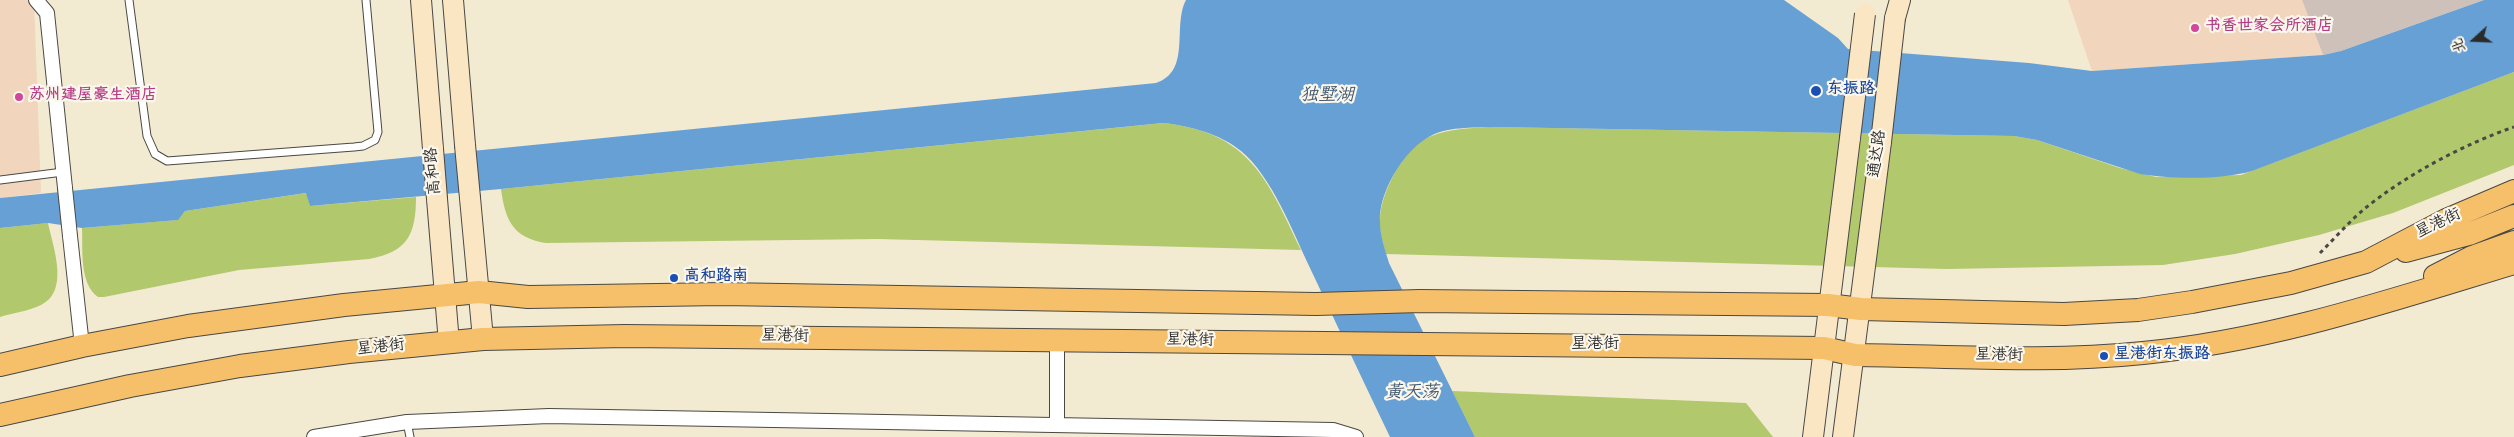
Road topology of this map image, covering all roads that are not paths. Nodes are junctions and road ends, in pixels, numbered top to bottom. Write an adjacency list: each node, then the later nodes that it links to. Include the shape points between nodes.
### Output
1 (36, 0): 8 (street, via 47,13)
2 (129, 0): 3 (lane, via 147,136 155,154 167,161 354,148 375,140 378,132)
3 (366, 0)
4 (421, 0): 16 (main road, 高和路, bridge)
5 (453, 0): 15 (main road, 高和路, bridge)
6 (1866, 7): 18 (main road, 通达路, bridge)
7 (1898, 9): 19 (main road, 通达路, bridge)
8 (64, 172): 9 (lane); 23 (street, bridge)
9 (0, 180)
10 (2514, 191): 13 (main road, 星港街, via 2446,220)
11 (2514, 216): 13 (main road, 星港街, via 2469,234)
12 (2514, 242): 17 (main road, 星港街, via 2472,257)
13 (2366, 262): 19 (main road, 星港街, via 2291,283 2138,310 2064,314)
14 (2514, 263): 17 (main road, 星港街)
15 (478, 292): 16 (main road, 星港街); 18 (main road, 星港街, via 528,297 752,294 1316,304 1420,301); 20 (main road, 高和路)
16 (446, 294): 22 (main road, 高和路); 23 (main road, 星港街, via 232,320)
17 (2380, 304): 25 (main road, 星港街, via 2311,324 2199,346 2142,353 2063,358)
18 (1828, 305): 19 (main road, 星港街); 24 (main road)
19 (1860, 309): 25 (main road)
20 (483, 339): 21 (main road, 星港街, via 625,336); 22 (main road, 星港街)
21 (1057, 340): 24 (main road, 星港街); 29 (street)
22 (449, 343): 27 (main road, 星港街, via 291,359 196,374 92,393)
23 (82, 346): 26 (main road, 星港街)
24 (1824, 348): 25 (main road, 星港街); 34 (main road)
25 (1854, 355): 35 (main road)
26 (0, 365)
27 (0, 415)
28 (407, 422): 29 (street, via 500,416 609,416); 31 (street); 32 (lane)
29 (1065, 429): 30 (street)
30 (1145, 432): 33 (street, via 1333,430)
31 (314, 437)
32 (410, 437)
33 (1356, 437)
34 (1813, 437)
35 (1843, 437)

